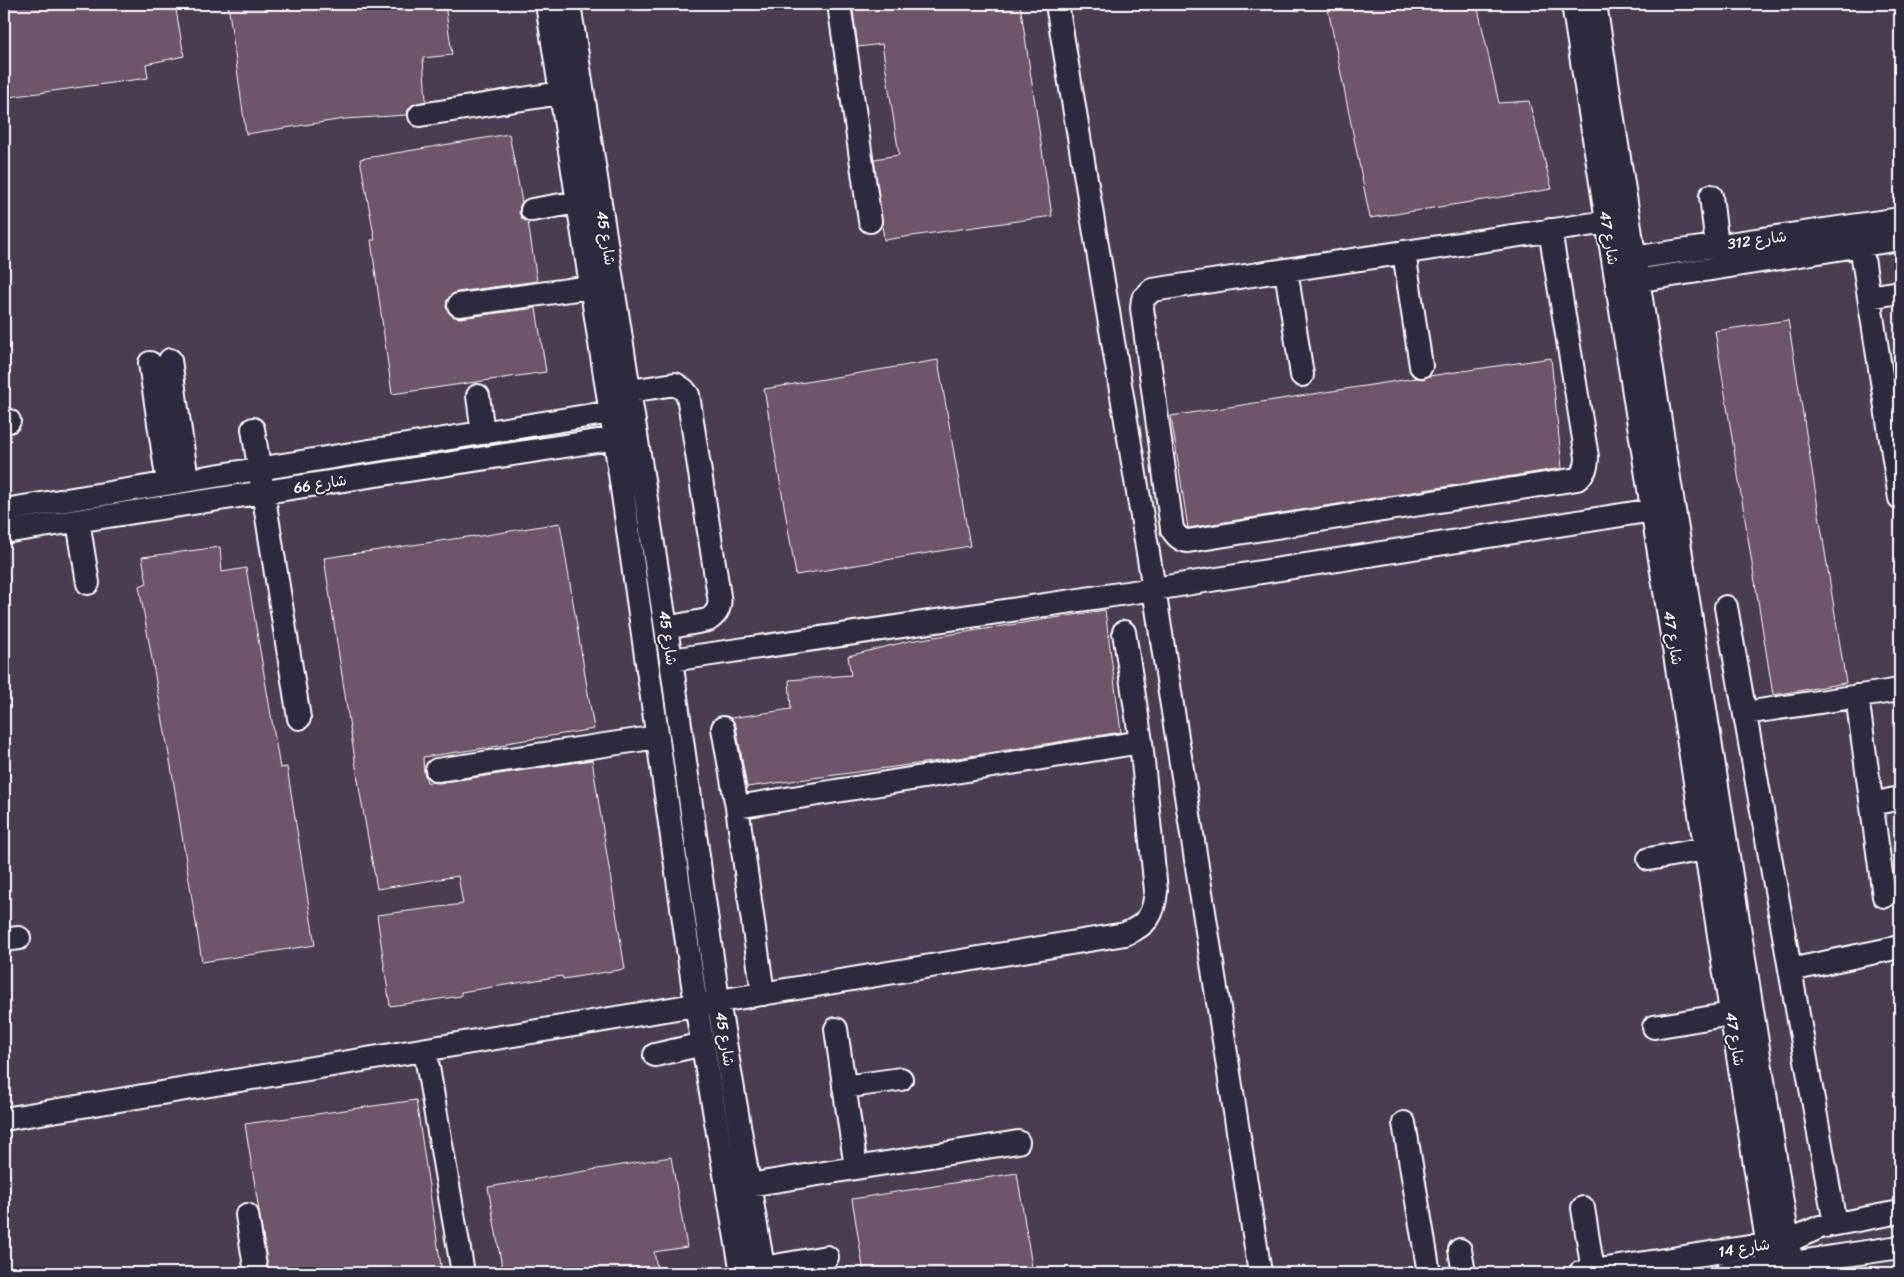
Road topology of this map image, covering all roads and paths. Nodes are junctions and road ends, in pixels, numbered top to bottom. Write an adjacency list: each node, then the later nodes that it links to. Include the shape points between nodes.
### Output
1 (547, 4): 7 (street, شارع 45)
2 (569, 4): 31 (street, شارع 45)
3 (839, 4): 13 (street)
4 (1057, 4): 45 (street)
5 (1573, 4): 14 (street, شارع 47)
6 (1594, 4): 20 (street, شارع 47)
7 (561, 92): 8 (street); 10 (street, شارع 45)
8 (420, 115)
9 (1711, 196): 18 (street)
10 (578, 202): 11 (street); 23 (street, شارع 45)
11 (532, 210)
12 (1900, 219): 18 (street, شارع 312)
13 (870, 221)
14 (1607, 222): 15 (street); 20 (street, شارع 47)
15 (1550, 230): 19 (street); 21 (street, via 1587,457 1584,474 1577,479 1182,540 1172,529 1143,299 1152,290)
16 (1900, 239): 17 (street, شارع 312)
17 (1861, 245): 22 (street, شارع 312); 25 (street)
18 (1717, 246): 20 (street, شارع 312)
19 (1404, 252): 21 (street); 28 (street)
20 (1624, 259): 22 (street, شارع 47)
21 (1286, 270): 29 (street)
22 (1627, 282): 41 (street, شارع 47); 89 (street, شارع 47)
23 (591, 287): 26 (street); 31 (street, شارع 45)
24 (1900, 292): 25 (street)
25 (1869, 297): 39 (street)
26 (459, 305)
27 (160, 361): 37 (street)
28 (1420, 366)
29 (1302, 375)
30 (478, 396): 33 (street)
31 (625, 404): 33 (street, شارع 66); 34 (street, شارع 45); 35 (street, شارع 45); 47 (street, شارع 66, via 675,384 688,394 719,607 708,620)
32 (253, 430): 36 (street)
33 (483, 433): 36 (street, شارع 66)
34 (637, 435): 35 (street, شارع 66); 47 (street, شارع 45)
35 (615, 439): 38 (street, شارع 66); 55 (street, شارع 45)
36 (258, 469): 37 (street, شارع 66); 38 (street)
37 (177, 482): 40 (street, شارع 66)
38 (262, 493): 42 (street, شارع 66); 53 (street)
39 (1900, 498)
40 (4, 510)
41 (1653, 510): 45 (street); 61 (street, شارع 47)
42 (78, 521): 43 (street, شارع 66); 44 (street)
43 (4, 532)
44 (88, 583)
45 (1154, 589): 49 (street); 94 (street)
46 (1726, 607): 52 (street)
47 (666, 628): 49 (street, شارع 45)
48 (1124, 632): 56 (street)
49 (671, 660): 67 (street, شارع 45)
50 (1900, 690): 51 (street)
51 (1858, 696): 52 (street); 59 (street)
52 (1745, 713): 65 (street)
53 (299, 718)
54 (723, 728): 60 (street)
55 (658, 737): 57 (street); 68 (street, شارع 45)
56 (1141, 742): 60 (street); 66 (street, via 1156,891 1152,912 1138,928 1125,934)
57 (437, 770)
58 (1900, 798): 59 (street)
59 (1872, 804): 63 (street)
60 (737, 807): 66 (street)
61 (1705, 849): 62 (street); 69 (street, شارع 47)
62 (1649, 859)
63 (1884, 896)
64 (1900, 947): 65 (street)
65 (1790, 970): 85 (street)
66 (763, 994): 67 (street)
67 (718, 1001): 68 (street); 81 (street, شارع 45)
68 (696, 1005): 72 (street, شارع 45); 73 (street)
69 (1731, 1014): 70 (street); 89 (street, شارع 47)
70 (1654, 1027)
71 (836, 1029): 76 (street)
72 (703, 1044): 74 (street); 90 (street, شارع 45)
73 (425, 1050): 77 (street); 93 (street)
74 (655, 1055)
75 (901, 1079): 76 (street)
76 (844, 1087): 80 (street)
77 (4, 1119)
78 (1404, 1123): 95 (street)
79 (1018, 1142): 80 (street)
80 (856, 1168): 81 (street)
81 (748, 1185): 90 (street, شارع 45)
82 (1583, 1208): 91 (street)
83 (1892, 1213): 85 (street); 86 (street)
84 (247, 1215): 92 (street)
85 (1835, 1224): 89 (street, via 1820,1227)
86 (1895, 1248): 89 (street)
87 (1460, 1250): 96 (street)
88 (828, 1257): 90 (street)
89 (1780, 1260): 91 (street, شارع 14); 97 (street, شارع 14)
90 (756, 1271)
91 (1587, 1272)
92 (256, 1273)
93 (463, 1273)
94 (1260, 1273)
95 (1429, 1273)
96 (1464, 1273)
97 (1726, 1273)

